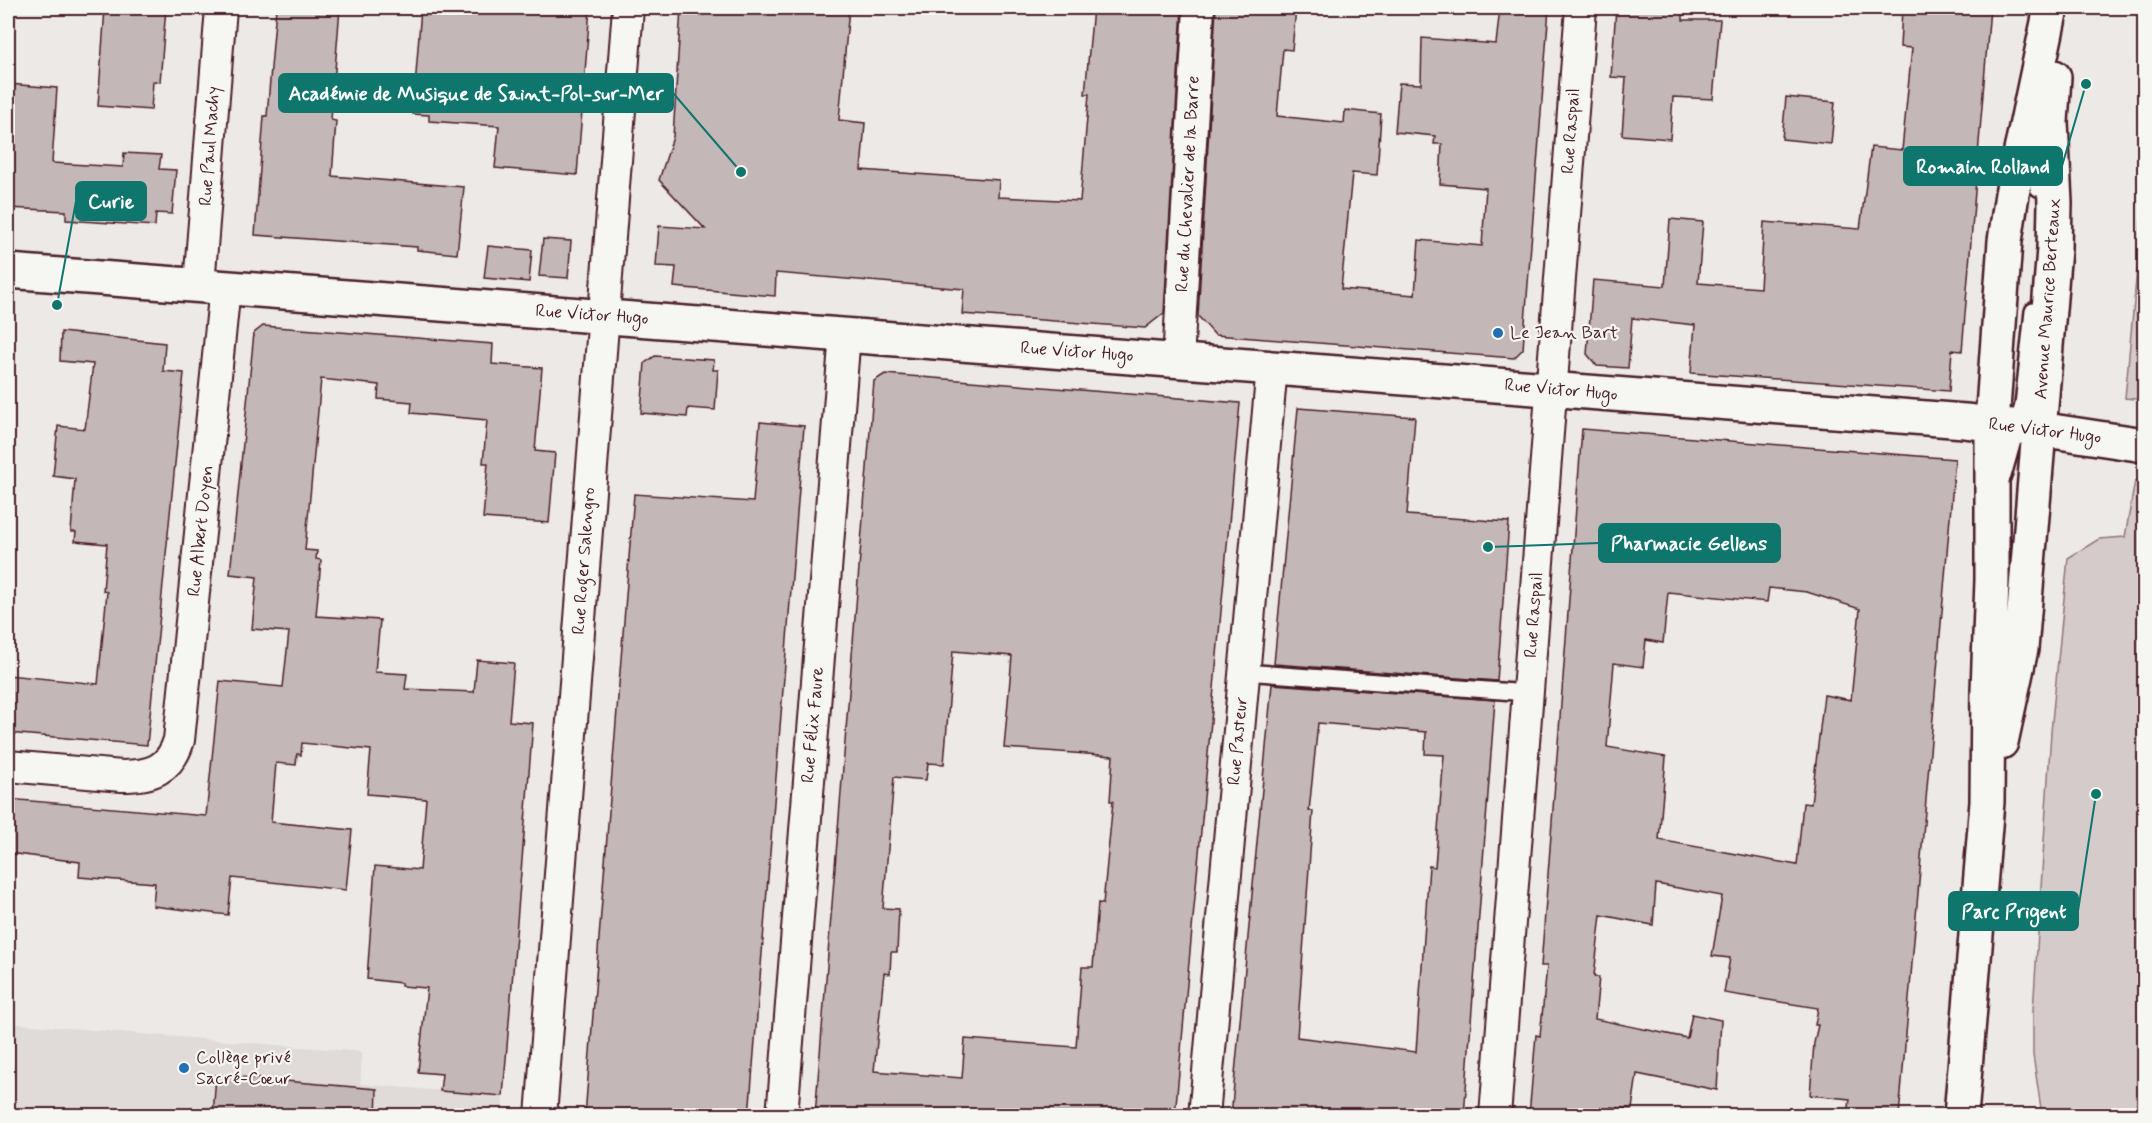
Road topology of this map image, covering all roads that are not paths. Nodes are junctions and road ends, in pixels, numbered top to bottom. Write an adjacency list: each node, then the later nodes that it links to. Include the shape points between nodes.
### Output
1 (221, 8): 9 (street, Rue Paul Machy)
2 (628, 8): 11 (street, Rue Roger Salengro)
3 (1199, 8): 13 (street, Rue du Chevalier de la Barre)
4 (1581, 8): 15 (street, Rue Raspail)
5 (2052, 8): 6 (street, Avenue Maurice Berteaux); 16 (street, Avenue Maurice Berteaux, via 2055,226)
6 (2036, 87): 7 (lane); 16 (street, Avenue Maurice Berteaux, via 2006,230)
7 (2039, 206)
8 (8, 271): 9 (street, Rue Victor Hugo)
9 (212, 286): 11 (street, Rue Victor Hugo); 20 (street, Rue Albert Doyen, via 179,740 173,756 146,775 132,776)
10 (2034, 299): 16 (lane, via 2025,391)
11 (603, 316): 12 (street, Rue Victor Hugo); 22 (street, Rue Roger Salengro)
12 (845, 334): 13 (street, Rue Victor Hugo); 23 (street, Rue Félix Faure)
13 (1178, 360): 14 (street, Rue Victor Hugo)
14 (1272, 367): 15 (street, Rue Victor Hugo); 18 (street, Rue Pasteur)
15 (1551, 389): 16 (street, Rue Victor Hugo); 19 (street, Rue Raspail)
16 (2016, 426): 17 (street, Rue Victor Hugo); 21 (street, Avenue Maurice Berteaux, via 1992,518); 21 (street, Avenue Maurice Berteaux, via 2021,649)
17 (2145, 445)
18 (1245, 672): 19 (lane); 24 (street, Rue Pasteur)
19 (1528, 693): 25 (street, Rue Raspail)
20 (8, 765)
21 (1987, 802): 26 (street, Avenue Maurice Berteaux)
22 (541, 1116)
23 (782, 1116)
24 (1204, 1116)
25 (1495, 1116)
26 (1960, 1116)

